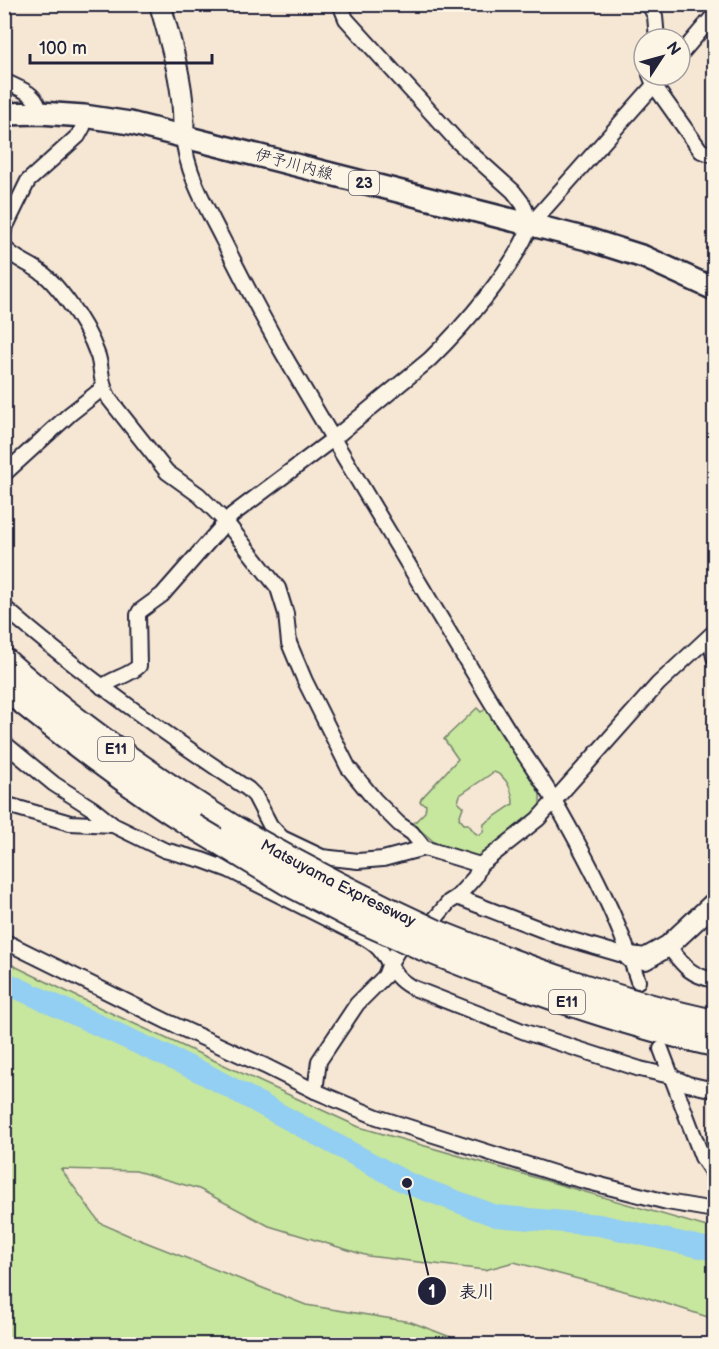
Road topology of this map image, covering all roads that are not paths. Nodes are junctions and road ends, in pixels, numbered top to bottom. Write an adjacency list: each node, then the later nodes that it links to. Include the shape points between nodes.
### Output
1 (160, 4): 13 (street, via 180,76)
2 (340, 4): 15 (street, via 346,19 456,140 513,191)
3 (649, 4): 5 (street)
4 (714, 15): 6 (street)
5 (656, 27)
6 (692, 41)
7 (4, 81): 10 (street, via 35,98)
8 (648, 87): 15 (street)
9 (661, 87): 14 (street, via 701,152)
10 (40, 113): 11 (main road, 伊予川内線 / 23); 12 (main road, 伊予川内線 / 23)
11 (4, 114)
12 (84, 116): 13 (main road, 伊予川内線 / 23); 16 (street, via 78,136 28,181)
13 (183, 135): 15 (main road, 伊予川内線 / 23); 20 (street, via 188,166 200,195 254,302)
14 (714, 155)
15 (531, 224): 18 (main road, 伊予川内線 / 23, via 644,257); 20 (street, via 518,252 460,328 429,360)
16 (4, 230)
17 (4, 247): 19 (street, via 14,258 44,274 75,312 98,356)
18 (714, 289)
19 (103, 388): 21 (street); 22 (street, via 166,472 199,495)
20 (333, 439): 22 (street); 30 (street)
21 (4, 474)
22 (226, 522): 28 (street, via 162,595 140,611 139,666); 34 (street, via 278,588 290,643 304,681 348,767)
23 (4, 607): 28 (street)
24 (712, 634): 25 (street); 30 (street, via 658,684)
25 (714, 657)
26 (4, 660): 39 (highway, Matsuyama Expressway / E11, bridge, via 86,728 151,774 234,828)
27 (4, 687): 39 (highway, Matsuyama Expressway / E11, bridge, via 139,792 286,882 353,916)
28 (102, 687): 33 (street, via 248,789)
29 (4, 743): 32 (street)
30 (555, 801): 35 (street); 42 (street, via 600,884)
31 (4, 804): 32 (street, via 69,823)
32 (113, 825): 36 (street, via 164,850)
33 (282, 838): 34 (street, via 338,861 383,859); 36 (street)
34 (424, 848): 35 (street)
35 (480, 865): 37 (street)
36 (229, 870): 43 (street, via 365,938)
37 (457, 897): 42 (street, via 558,936); 43 (street, via 398,950)
38 (714, 903): 41 (street)
39 (429, 940): 46 (highway, Matsuyama Expressway / E11); 47 (highway, Matsuyama Expressway / E11, via 498,979 599,1013)
40 (4, 941): 50 (street)
41 (668, 946): 42 (street, via 645,959); 44 (street, via 694,975)
42 (630, 957): 45 (street)
43 (390, 963): 49 (street, via 395,976 411,987 525,1032); 50 (street, via 385,976 360,1001 320,1061)
44 (714, 980)
45 (639, 981)
46 (714, 1023)
47 (714, 1044)
48 (662, 1049): 49 (street)
49 (670, 1076): 51 (street); 52 (street, via 702,1157)
50 (315, 1090): 53 (street, via 377,1117 557,1174)
51 (714, 1090)
52 (714, 1175)
53 (714, 1210)

